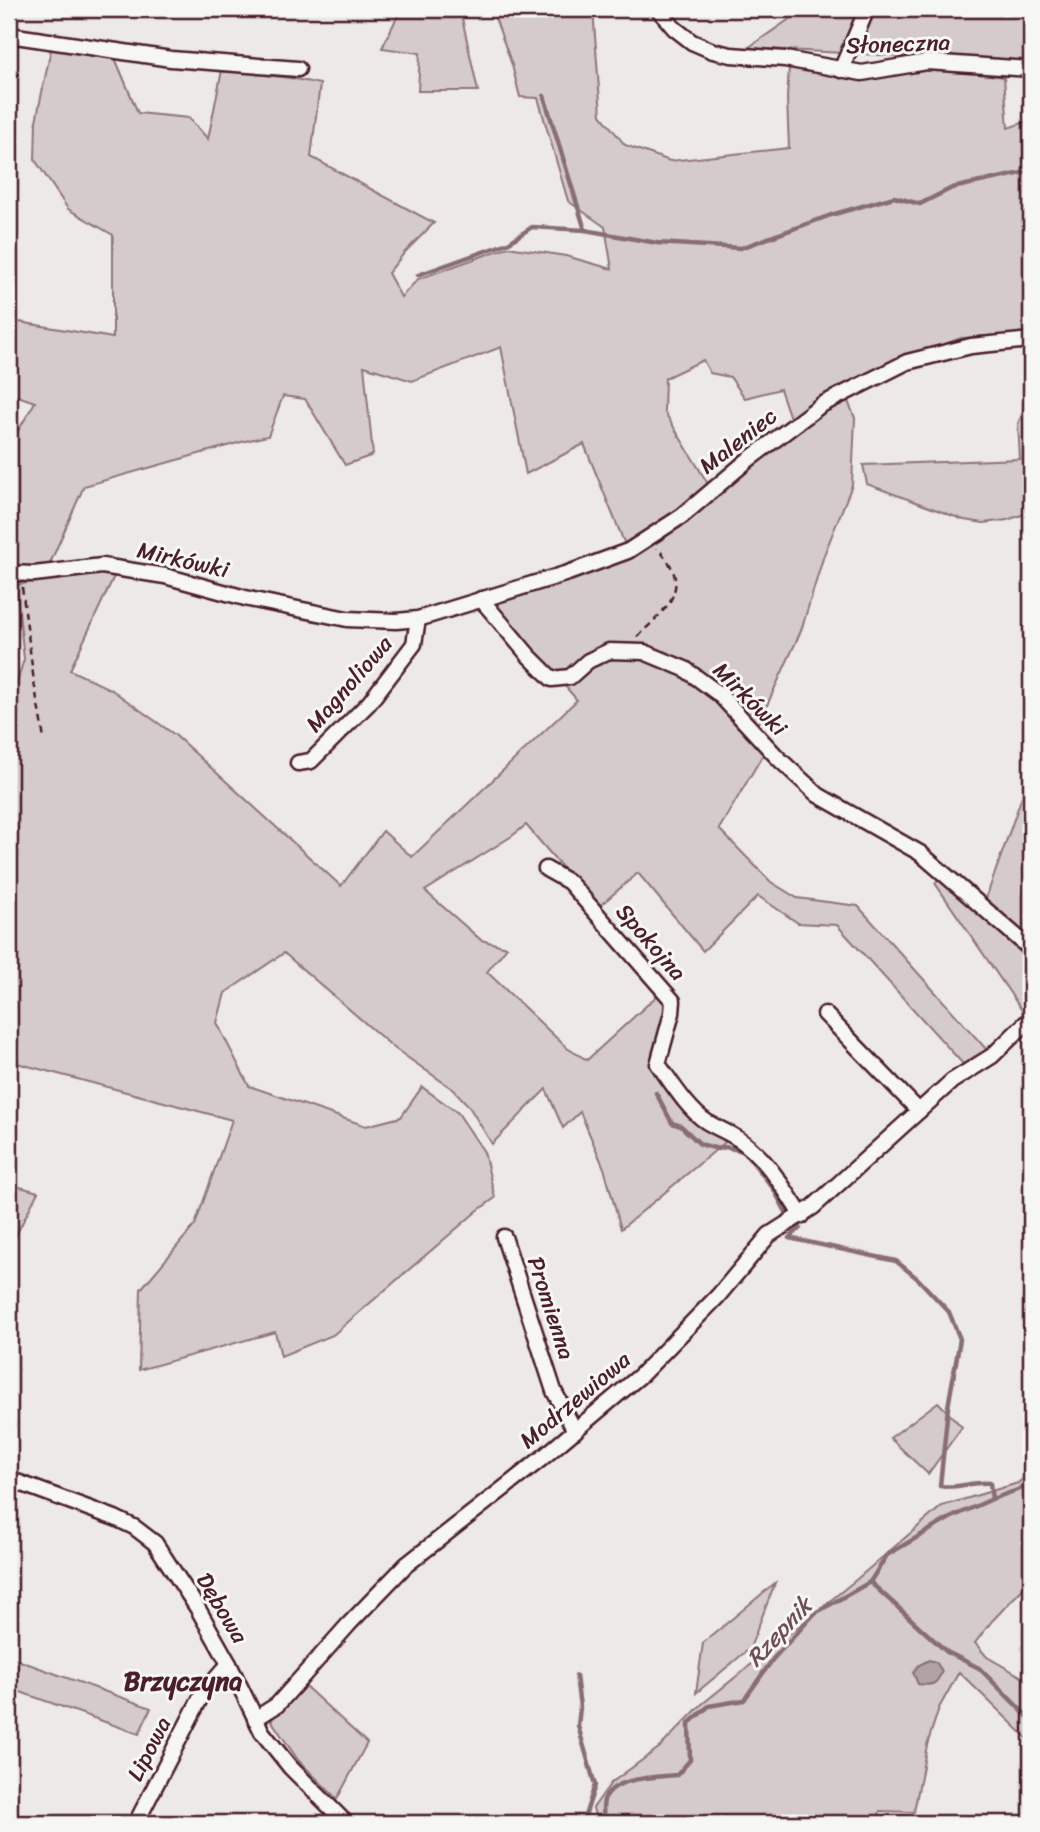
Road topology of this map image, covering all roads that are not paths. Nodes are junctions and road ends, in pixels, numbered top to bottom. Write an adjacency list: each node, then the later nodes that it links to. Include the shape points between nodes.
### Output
1 (658, 9): 6 (street, Słoneczna, via 680,33 713,51)
2 (867, 9): 6 (street)
3 (9, 35): 4 (street, via 170,59)
4 (298, 69)
5 (1031, 69): 6 (street, Słoneczna, via 927,62 862,73)
6 (841, 70)
7 (1031, 340): 9 (street, Maleniec, via 971,346 908,362 821,405 682,516 628,551)
8 (15, 573): 10 (street, Mirkówki, via 102,566 165,576 346,619)
9 (481, 599): 10 (street, Mirkówki); 13 (street, Mirkówki, via 552,679 570,677 609,651 644,652 685,669 719,694 818,795 920,853)
10 (418, 619): 11 (street, Magnoliowa, via 414,644 369,704 311,761)
11 (298, 763)
12 (546, 869): 17 (street, Spokojna, via 569,881 673,1002 658,1064 706,1121 751,1149)
13 (1031, 949)
14 (825, 1014): 16 (street)
15 (1031, 1018): 16 (street, Modrzewiowa, via 992,1056 952,1081)
16 (919, 1111): 17 (street, Modrzewiowa)
17 (802, 1216): 19 (street, Modrzewiowa, via 769,1235 718,1296 641,1375)
18 (505, 1237): 19 (street, Promienna, via 554,1391)
19 (575, 1431): 22 (street, Modrzewiowa, via 406,1565 277,1705)
20 (9, 1479): 21 (street, Dębowa, via 115,1518 155,1543)
21 (229, 1664): 22 (street, Dębowa); 23 (street, Lipowa, via 204,1693)
22 (255, 1719): 24 (street, Dębowa, via 290,1767)
23 (136, 1823)
24 (346, 1823)

